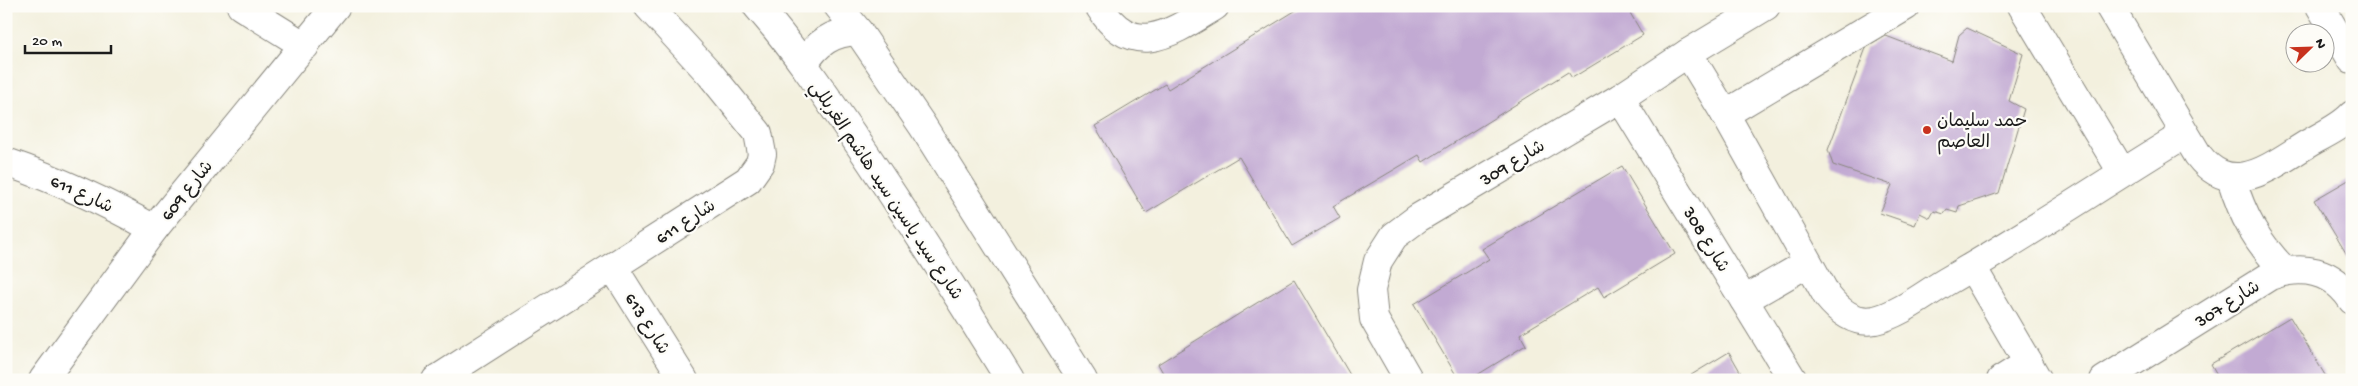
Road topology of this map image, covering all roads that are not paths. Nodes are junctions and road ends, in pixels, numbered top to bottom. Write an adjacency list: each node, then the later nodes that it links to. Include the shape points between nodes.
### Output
1 (241, 6): 14 (street)
2 (336, 6): 14 (street, شارع 609)
3 (648, 6): 27 (street, شارع 611, via 711,74 751,124 761,143 762,154 760,163 748,180)
4 (757, 6): 17 (street, شارع سيد ياسين سيد هاشم الغربللي)
5 (838, 6): 13 (street)
6 (1099, 6): 7 (street, via 1115,28 1139,38 1152,38 1178,30)
7 (1215, 6)
8 (1766, 6): 15 (street, شارع 309)
9 (1906, 6): 19 (street)
10 (2022, 6): 23 (street)
11 (2109, 6): 21 (street)
12 (2320, 6): 16 (street)
13 (858, 31): 17 (street, via 832,36 815,48); 37 (street, via 984,221)
14 (305, 46): 25 (street, شارع 609)
15 (1688, 53): 18 (street, شارع 309); 19 (street)
16 (2352, 60)
17 (804, 64): 36 (street, شارع سيد ياسين سيد هاشم الغربللي, via 933,256)
18 (1620, 98): 30 (street, شارع 308); 38 (street, شارع 309, via 1418,218 1394,236 1378,261 1371,290 1374,319)
19 (1725, 114): 26 (street)
20 (2352, 115): 24 (street, via 2255,174)
21 (2185, 134): 23 (street); 24 (street, via 2204,163)
22 (6, 162): 25 (street, شارع 611, via 56,179)
23 (2122, 172): 28 (street)
24 (2231, 178): 29 (street, via 2250,229)
25 (154, 229): 33 (street, شارع 609)
26 (1808, 263): 28 (street, via 1836,307 1847,316 1861,320 1875,320 1888,315); 30 (street)
27 (613, 267): 34 (street, شارع 611); 35 (street, شارع 613)
28 (1972, 267): 32 (street)
29 (2285, 271): 31 (street, شارع 307, via 2300,269 2329,276); 41 (street, شارع 307, via 2270,276)
30 (1744, 300): 39 (street, شارع 308)
31 (2352, 300)
32 (2033, 371): 40 (street)
33 (43, 380)
34 (436, 380)
35 (684, 380)
36 (1010, 380)
37 (1083, 380)
38 (1409, 380)
39 (1793, 380)
40 (2001, 380)
41 (2104, 380)

